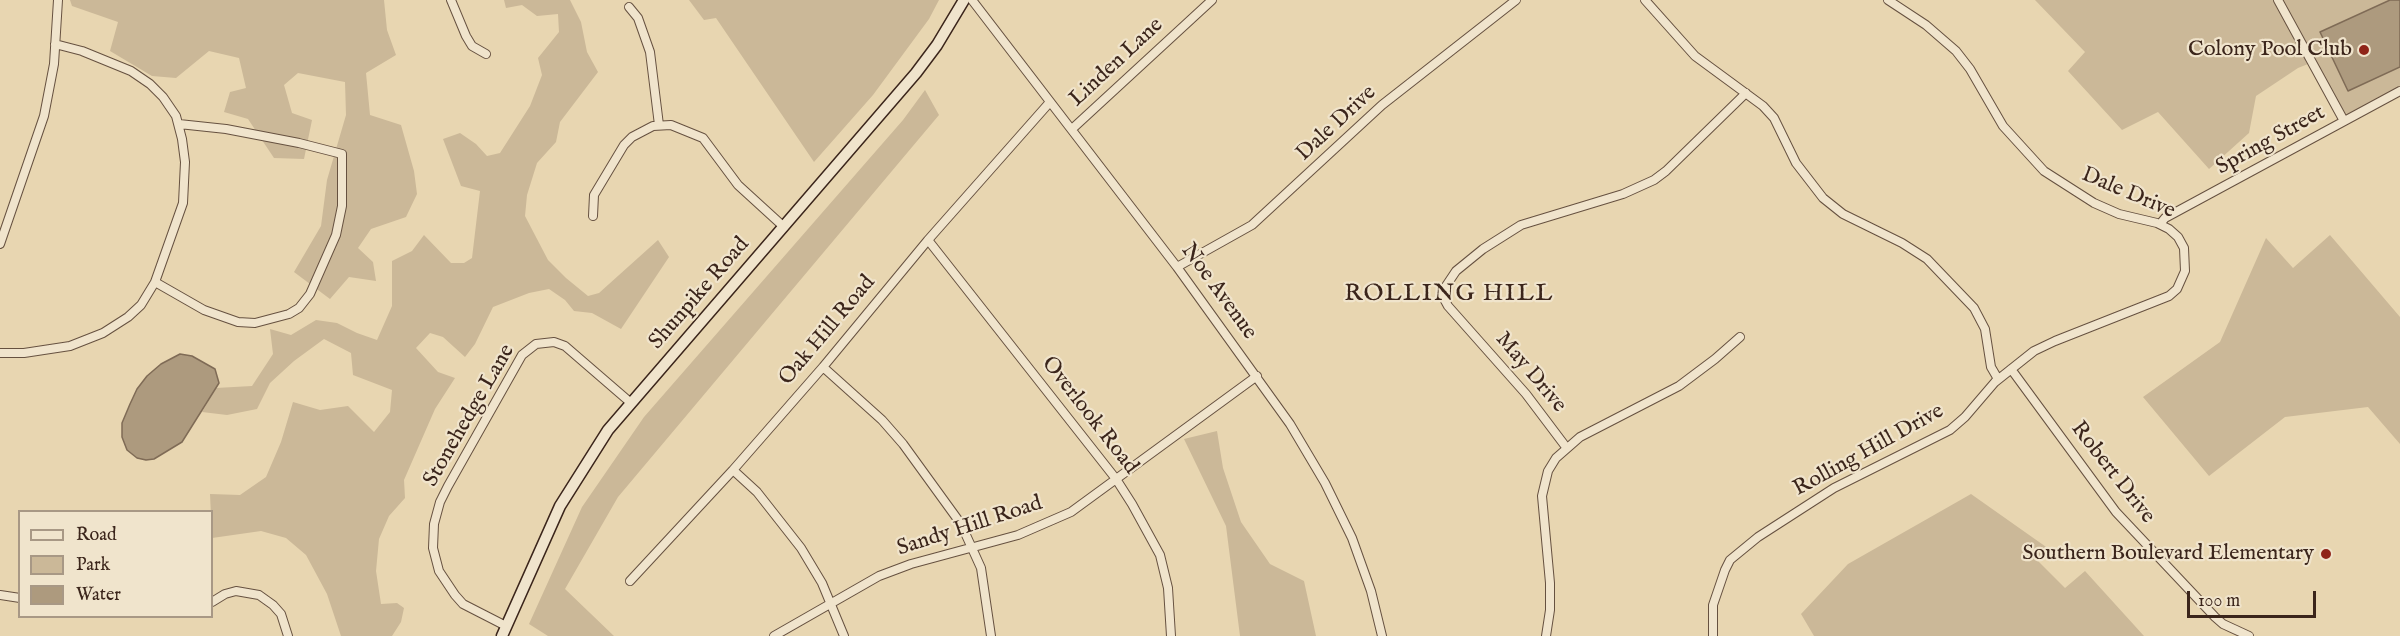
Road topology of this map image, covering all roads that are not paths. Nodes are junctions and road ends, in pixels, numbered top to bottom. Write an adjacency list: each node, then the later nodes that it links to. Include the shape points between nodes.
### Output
1 (58, 0): 11 (street)
2 (452, 0): 12 (street, via 472,46)
3 (964, 0): 22 (main road, Shunpike Road, via 916,73)
4 (972, 0): 15 (street, Noe Avenue)
5 (1212, 0): 19 (street, Linden Lane)
6 (1516, 0): 25 (street, Dale Drive, via 1382,105 1252,225)
7 (1645, 0): 14 (street, via 1695,56)
8 (1888, 0): 21 (street, Dale Drive, via 1956,51 2003,126 2044,171 2094,203)
9 (2278, 0): 16 (street)
10 (629, 7): 18 (street, via 638,18 650,52)
11 (55, 44): 17 (street, via 104,59 141,77 163,97); 24 (street, via 44,116)
12 (486, 54)
13 (2400, 91): 16 (street, Spring Street)
14 (1746, 93): 32 (street, via 1774,118 1796,163 1823,198 1843,214 1927,259 1974,308 1985,329 1991,367); 34 (street, May Drive, via 1654,180 1623,194 1521,225 1474,256 1456,271 1444,289 1442,295 1448,306 1533,402)
15 (1050, 102): 19 (street, Noe Avenue); 23 (street, Oak Hill Road)
16 (2344, 122): 21 (street, Spring Street)
17 (179, 124): 26 (street, via 185,162 183,203); 26 (street, via 226,129 342,154 340,223 310,294 292,313 255,323 238,322 204,310)
18 (659, 125): 20 (street, via 632,137 617,154 594,195); 22 (street, via 676,126 703,138 738,185)
19 (1072, 129): 25 (street, Noe Avenue)
20 (592, 216)
21 (2160, 224): 30 (street, Dale Drive, via 2174,232 2184,248 2185,271 2177,289 2155,303 2055,340)
22 (784, 227): 33 (main road, Shunpike Road)
23 (928, 240): 29 (street, Oak Hill Road); 36 (street, Overlook Road)
24 (0, 244)
25 (1177, 267): 31 (street, Noe Avenue)
26 (155, 282): 28 (street, via 141,305 103,333 70,346)
27 (1740, 337): 34 (street, via 1679,387 1580,436)
28 (0, 352)
29 (823, 367): 35 (street, Oak Hill Road); 37 (street, via 903,444 961,524)
30 (2011, 369): 32 (street, Dale Drive); 52 (street, Robert Drive, via 2116,512 2215,617)
31 (1257, 376): 36 (street, Sandy Hill Road); 49 (street, Noe Avenue, via 1313,461 1345,521)
32 (1998, 379): 51 (street, Rolling Hill Drive, via 1950,430 1834,488 1730,560 1717,588)
33 (631, 403): 43 (main road, Shunpike Road, via 590,456 560,506); 43 (street, Stonehedge Lane, via 565,346 536,344 522,355 448,486 434,524 439,571 455,596)
34 (1566, 447): 50 (street, May Drive, via 1548,471 1542,496 1550,584)
35 (733, 470): 38 (street, Oak Hill Road); 42 (street, via 758,492 801,548)
36 (1116, 479): 37 (street, Sandy Hill Road, via 1071,512 1018,536); 48 (street, Overlook Road, via 1160,555 1168,588)
37 (973, 548): 42 (street, Sandy Hill Road, via 879,576); 47 (street, via 986,592)
38 (630, 581)
39 (0, 595): 40 (street)
40 (18, 598)
41 (213, 601): 44 (street, via 236,591 259,595 280,614)
42 (830, 603): 45 (street, Sandy Hill Road); 46 (street)
43 (504, 631)
44 (288, 636)
45 (774, 636)
46 (844, 636)
47 (991, 636)
48 (1171, 636)
49 (1382, 636)
50 (1545, 636)
51 (1713, 636)
52 (2249, 636)

